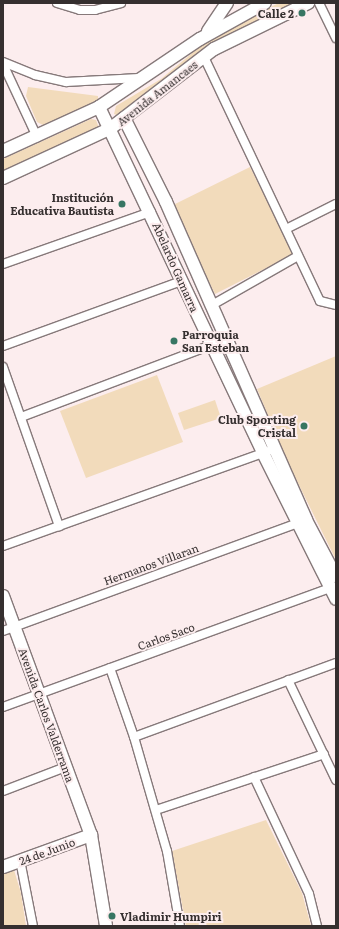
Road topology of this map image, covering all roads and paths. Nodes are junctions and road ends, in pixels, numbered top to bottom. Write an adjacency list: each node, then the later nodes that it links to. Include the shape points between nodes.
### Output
1 (57, 3): 7 (street)
2 (121, 3): 7 (street, via 102,9)
3 (227, 3): 9 (street)
4 (265, 3): 9 (street, Avenida Amancaes)
5 (308, 3): 10 (street, Avenida Amancaes, via 214,49)
6 (319, 3): 8 (street)
7 (79, 6)
8 (336, 38)
9 (200, 39): 12 (street, Avenida Amancaes)
10 (204, 57): 14 (street, Avenida Amancaes); 21 (street)
11 (3, 63): 12 (street, via 35,75 66,82); 16 (street)
12 (140, 78): 13 (street, Avenida Amancaes)
13 (99, 107): 15 (street, Abelardo Gamarra); 16 (street, Avenida Amancaes)
14 (124, 118): 15 (street, Avenida Amancaes); 25 (street, Abelardo Gamarra, via 166,202)
15 (111, 128): 18 (street, Avenida Amancaes); 20 (street, Abelardo Gamarra)
16 (37, 137): 17 (street, Avenida Amancaes)
17 (3, 151)
18 (3, 178)
19 (336, 204): 21 (street)
20 (151, 212): 23 (street); 24 (street, Abelardo Gamarra)
21 (286, 229): 22 (street)
22 (298, 256): 25 (street); 26 (street, via 320,300)
23 (3, 264)
24 (182, 281): 28 (street, Abelardo Gamarra); 29 (street)
25 (212, 305): 27 (street, Abelardo Gamarra)
26 (332, 305)
27 (227, 339): 28 (street); 32 (street, Abelardo Gamarra)
28 (212, 345): 31 (street); 33 (street, Abelardo Gamarra)
29 (3, 346)
30 (3, 367): 31 (street)
31 (21, 417): 35 (street)
32 (275, 449): 33 (street); 34 (street, Abelardo Gamarra)
33 (263, 453): 34 (street, Abelardo Gamarra); 35 (street)
34 (302, 521): 37 (street, Abelardo Gamarra); 40 (street, Hermanos Villaran)
35 (59, 526): 36 (street)
36 (3, 546)
37 (334, 583): 39 (street, Abelardo Gamarra); 42 (street, Carlos Saco)
38 (3, 596): 40 (street, Avenida Carlos Valderrama)
39 (336, 599)
40 (9, 629): 44 (street, Avenida Carlos Valderrama)
41 (336, 663): 43 (street)
42 (110, 668): 44 (street, Carlos Saco); 46 (street)
43 (288, 680): 46 (street); 47 (street)
44 (39, 694): 45 (street, Carlos Saco); 48 (street, Avenida Carlos Valderrama)
45 (3, 707)
46 (134, 737): 52 (street)
47 (324, 754): 49 (street); 50 (street)
48 (66, 768): 51 (street); 53 (street, Avenida Carlos Valderrama)
49 (254, 777): 52 (street); 59 (street, via 309,894)
50 (336, 780)
51 (3, 791)
52 (156, 810): 58 (street, via 167,851)
53 (91, 835): 54 (street, 24 de Junio); 57 (street, Avenida Carlos Valderrama)
54 (20, 860): 55 (street, 24 de Junio); 56 (street)
55 (3, 867)
56 (32, 926)
57 (106, 926)
58 (180, 926)
59 (317, 926)

